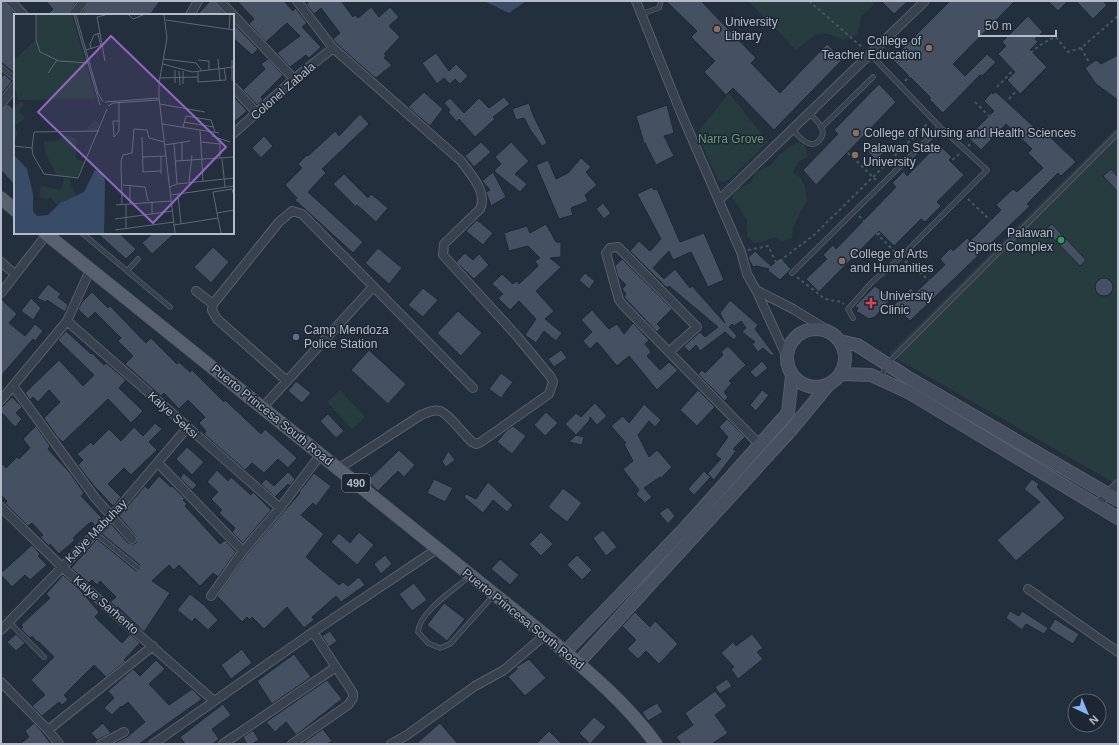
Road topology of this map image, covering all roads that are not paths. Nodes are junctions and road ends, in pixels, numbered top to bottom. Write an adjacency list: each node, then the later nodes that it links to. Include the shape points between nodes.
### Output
1 (10, 1): 9 (street)
2 (84, 1): 10 (street)
3 (198, 1): 11 (street)
4 (220, 1): 12 (street)
5 (297, 1): 15 (street)
6 (636, 1): 13 (street)
7 (661, 1): 13 (lane, via 659,8)
8 (925, 1): 16 (street)
9 (23, 14)
10 (74, 14)
11 (191, 14)
12 (232, 14)
13 (642, 14): 32 (street, via 681,114)
14 (234, 16): 20 (street)
15 (333, 48): 20 (street, Colonel Zabala); 68 (street, via 461,161 472,177 481,191 483,204 444,244 443,255 516,335 553,382 549,394 481,442 472,442 445,414 432,411 421,415)
16 (870, 54): 25 (street); 27 (lane)
17 (1, 67): 19 (lane)
18 (873, 77): 26 (lane)
19 (14, 78)
20 (294, 79): 24 (street, Colonel Zabala)
21 (14, 87): 23 (street)
22 (234, 88): 24 (street)
23 (1, 104)
24 (257, 113): 29 (street, Colonel Zabala)
25 (810, 114): 26 (lane); 28 (street)
26 (822, 127): 28 (lane, via 822,138 814,144 806,143)
27 (940, 127): 42 (lane); 49 (lane, via 987,170 901,257 872,282 848,309)
28 (793, 130): 32 (street)
29 (234, 133)
30 (1118, 133): 54 (lane)
31 (1, 198): 33 (main road)
32 (719, 200): 44 (street, via 741,252 747,274)
33 (14, 208)
34 (45, 234): 46 (street)
35 (47, 234): 39 (main road, Puerto Princesa South Road / 490)
36 (83, 234): 41 (lane)
37 (138, 259): 41 (lane)
38 (1, 262): 40 (street)
39 (90, 268): 50 (street); 63 (main road, Puerto Princesa South Road / 490)
40 (10, 270)
41 (127, 271): 48 (lane)
42 (792, 273)
43 (373, 287): 47 (street, via 302,214 292,212 280,222); 58 (street); 61 (street)
44 (756, 290): 51 (street, via 793,309); 53 (street)
45 (196, 291): 47 (street)
46 (1, 293)
47 (213, 304): 58 (street, via 212,310 217,319)
48 (170, 307)
49 (853, 318)
50 (68, 321): 60 (street); 64 (street, Kalye Seksi)
51 (836, 337): 53 (street, via 821,329 809,329 798,334); 54 (street, via 857,345); 55 (street, via 845,358)
52 (669, 352): 52 (street, via 619,300 606,253 610,248 618,247 697,327); 65 (street)
53 (786, 355): 56 (street)
54 (887, 364): 57 (lane); 70 (street)
55 (840, 374): 57 (street, via 871,375); 59 (street)
56 (792, 376): 59 (street, via 806,386 818,387); 65 (street, via 788,413)
57 (881, 379): 72 (street, via 910,393)
58 (287, 380): 63 (street)
59 (829, 384): 95 (street, via 791,430)
60 (13, 386): 62 (street); 75 (street)
61 (473, 388)
62 (1, 400)
63 (263, 407): 66 (main road, Puerto Princesa South Road / 490)
64 (187, 428): 67 (street, Kalye Mabuhay); 74 (street, Kalye Seksi)
65 (760, 444): 92 (street, via 687,526)
66 (321, 454): 68 (main road, Puerto Princesa South Road / 490); 74 (street)
67 (158, 463): 75 (street, Kalye Mabuhay); 80 (street)
68 (338, 469): 79 (main road, Puerto Princesa South Road / 490)
69 (1118, 484): 70 (street)
70 (1107, 494): 71 (street); 72 (street)
71 (1118, 500)
72 (1096, 506): 76 (street)
73 (1, 507): 81 (street, Kalye Sarhento)
74 (280, 508): 80 (street)
75 (111, 517): 77 (street, Kalye Mabuhay); 78 (street)
76 (1118, 518)
77 (95, 533): 81 (street, Kalye Mabuhay); 82 (lane)
78 (132, 539)
79 (437, 549): 83 (main road, Puerto Princesa South Road / 490); 89 (street)
80 (242, 551): 86 (street)
81 (62, 567): 87 (street, Kalye Mabuhay); 91 (street, Kalye Sarhento)
82 (138, 568)
83 (471, 576): 85 (main road, Puerto Princesa South Road / 490); 85 (lane, via 421,620 418,632 428,643 440,648 450,644)
84 (1028, 589): 93 (street)
85 (494, 594): 90 (main road, Puerto Princesa South Road / 490)
86 (211, 596)
87 (9, 622): 88 (street, Kalye Mabuhay); 94 (lane)
88 (1, 630)
89 (313, 632): 96 (street); 98 (street)
90 (545, 635): 92 (main road, Puerto Princesa South Road / 490); 106 (street, via 504,670 475,686)
91 (153, 646): 98 (street, Kalye Sarhento); 99 (street)
92 (565, 652): 95 (main road, Puerto Princesa South Road / 490)
93 (1118, 652)
94 (44, 657)
95 (578, 663): 107 (main road, Puerto Princesa South Road / 490, via 637,720)
96 (336, 667): 104 (street); 105 (street, via 352,693 352,701)
97 (1, 682): 99 (street)
98 (214, 701): 103 (street)
99 (48, 730): 101 (street)
100 (124, 732): 102 (street)
101 (59, 744)
102 (101, 744)
103 (152, 744)
104 (223, 744)
105 (292, 744)
106 (391, 744)
107 (656, 744)

